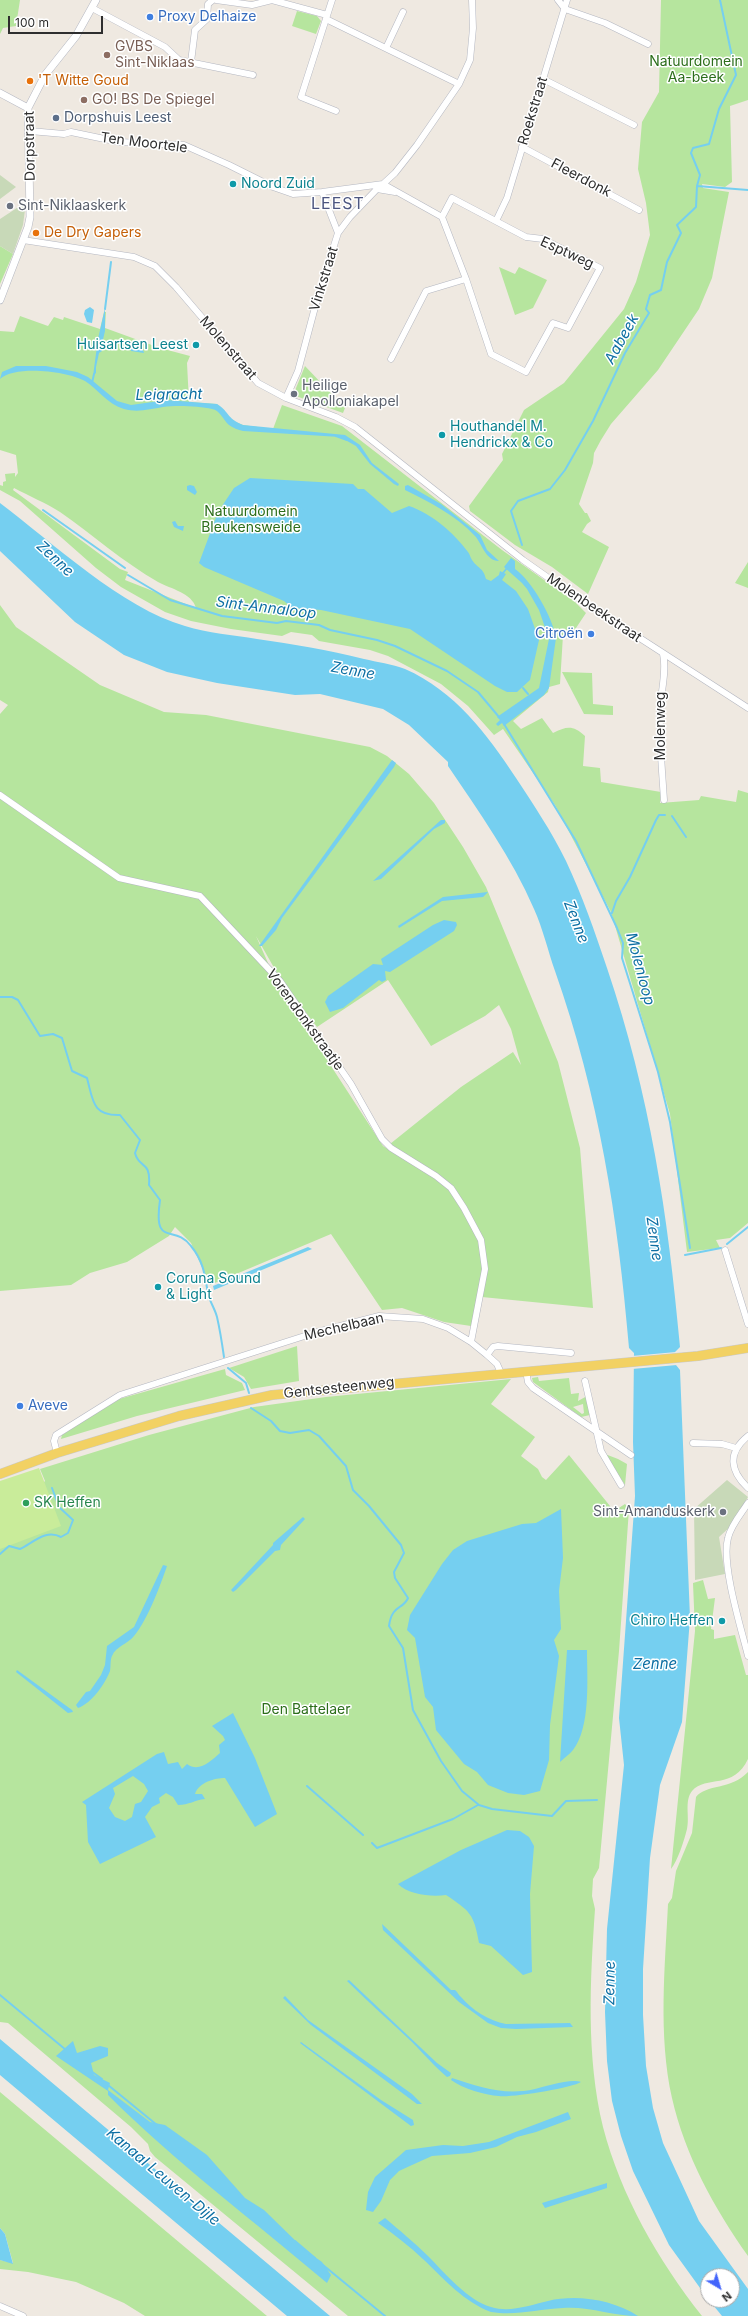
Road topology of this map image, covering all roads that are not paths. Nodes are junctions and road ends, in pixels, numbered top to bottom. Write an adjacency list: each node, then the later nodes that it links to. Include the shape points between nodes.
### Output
1 (96, 0): 9 (street, Dorpstraat)
2 (213, 0): 15 (street, via 208,4 207,19 195,30)
3 (216, 0): 4 (street, via 252,6)
4 (272, 0): 12 (street)
5 (332, 0): 12 (street)
6 (472, 0): 18 (street, via 470,60)
7 (558, 0): 10 (street)
8 (567, 0): 10 (street, Roekstraat)
9 (92, 8): 15 (street, via 165,47 179,60); 20 (street, Dorpstraat, via 76,36 45,75)
10 (565, 9): 13 (street, via 605,23); 17 (street, Roekstraat)
11 (403, 12): 14 (street)
12 (326, 17): 14 (street); 21 (street, via 301,97)
13 (648, 44)
14 (386, 48): 18 (street)
15 (191, 62): 16 (street)
16 (253, 75)
17 (543, 79): 22 (street); 24 (street, Roekstraat)
18 (459, 84): 25 (street, via 396,173)
19 (0, 93): 20 (street)
20 (28, 108): 23 (street, Dorpstraat)
21 (336, 111)
22 (634, 125)
23 (30, 131): 27 (street, Ten Moortele, via 64,134 71,132 119,142 184,145 293,194); 33 (street, Dorpstraat, via 30,212)
24 (522, 147): 29 (street, Fleerdonk); 31 (street, Roekstraat, via 507,198)
25 (383, 184): 26 (street, Vinkstraat); 27 (street, Ten Moortele); 28 (street)
26 (377, 189): 28 (street); 32 (street, Vinkstraat)
27 (322, 192): 32 (street)
28 (395, 192): 30 (street)
29 (639, 210)
30 (442, 217): 31 (street, Esptweg, via 452,198); 34 (street, Esptweg)
31 (496, 221): 34 (street, Esptweg, via 526,237 543,239 600,268 568,328 553,323 526,372 491,354)
32 (338, 233): 37 (street, Vinkstraat, via 298,371)
33 (23, 240): 35 (street, Dorpstraat); 37 (street, Molenstraat, via 134,257 155,266 176,287 250,375 266,388)
34 (466, 279): 36 (street, via 426,291)
35 (0, 300)
36 (390, 359)
37 (286, 398): 38 (street, Molenstraat, via 355,427)
38 (446, 499): 39 (street, Molenbeekstraat, via 529,564)
39 (663, 654): 40 (street, Molenbeekstraat); 42 (street, Molenweg, via 665,663 661,684 660,717)
40 (748, 708)
41 (0, 795): 45 (street, Vorendonkstraatje, via 119,878 200,896 280,981 351,1084 382,1139 391,1148 451,1188 481,1240 485,1269)
42 (664, 800)
43 (724, 1250): 44 (street)
44 (748, 1324)
45 (471, 1342): 48 (street, Mechelbaan); 56 (street, Mechelbaan, via 448,1328 423,1319 378,1316 317,1332 120,1395 56,1435 54,1441)
46 (748, 1348): 49 (main road, Gentsesteenweg, via 676,1358)
47 (571, 1353): 48 (street, via 498,1346 493,1347)
48 (487, 1355): 50 (street, Mechelbaan)
49 (526, 1371): 50 (main road, Gentsesteenweg); 52 (street, via 533,1388)
50 (502, 1373): 56 (main road, Gentsesteenweg, via 272,1395 179,1416)
51 (585, 1380): 52 (street)
52 (595, 1431): 57 (street); 59 (street, via 604,1457)
53 (748, 1436): 55 (street)
54 (693, 1443): 55 (street, via 722,1444)
55 (736, 1448): 60 (street, via 734,1468 738,1479)
56 (57, 1453): 58 (main road, Gentsesteenweg)
57 (631, 1455)
58 (0, 1474)
59 (622, 1485)
60 (748, 1488)
61 (748, 1503): 62 (street, via 728,1537 727,1553)
62 (748, 1656)
63 (0, 2306): 64 (street)
64 (24, 2316)

